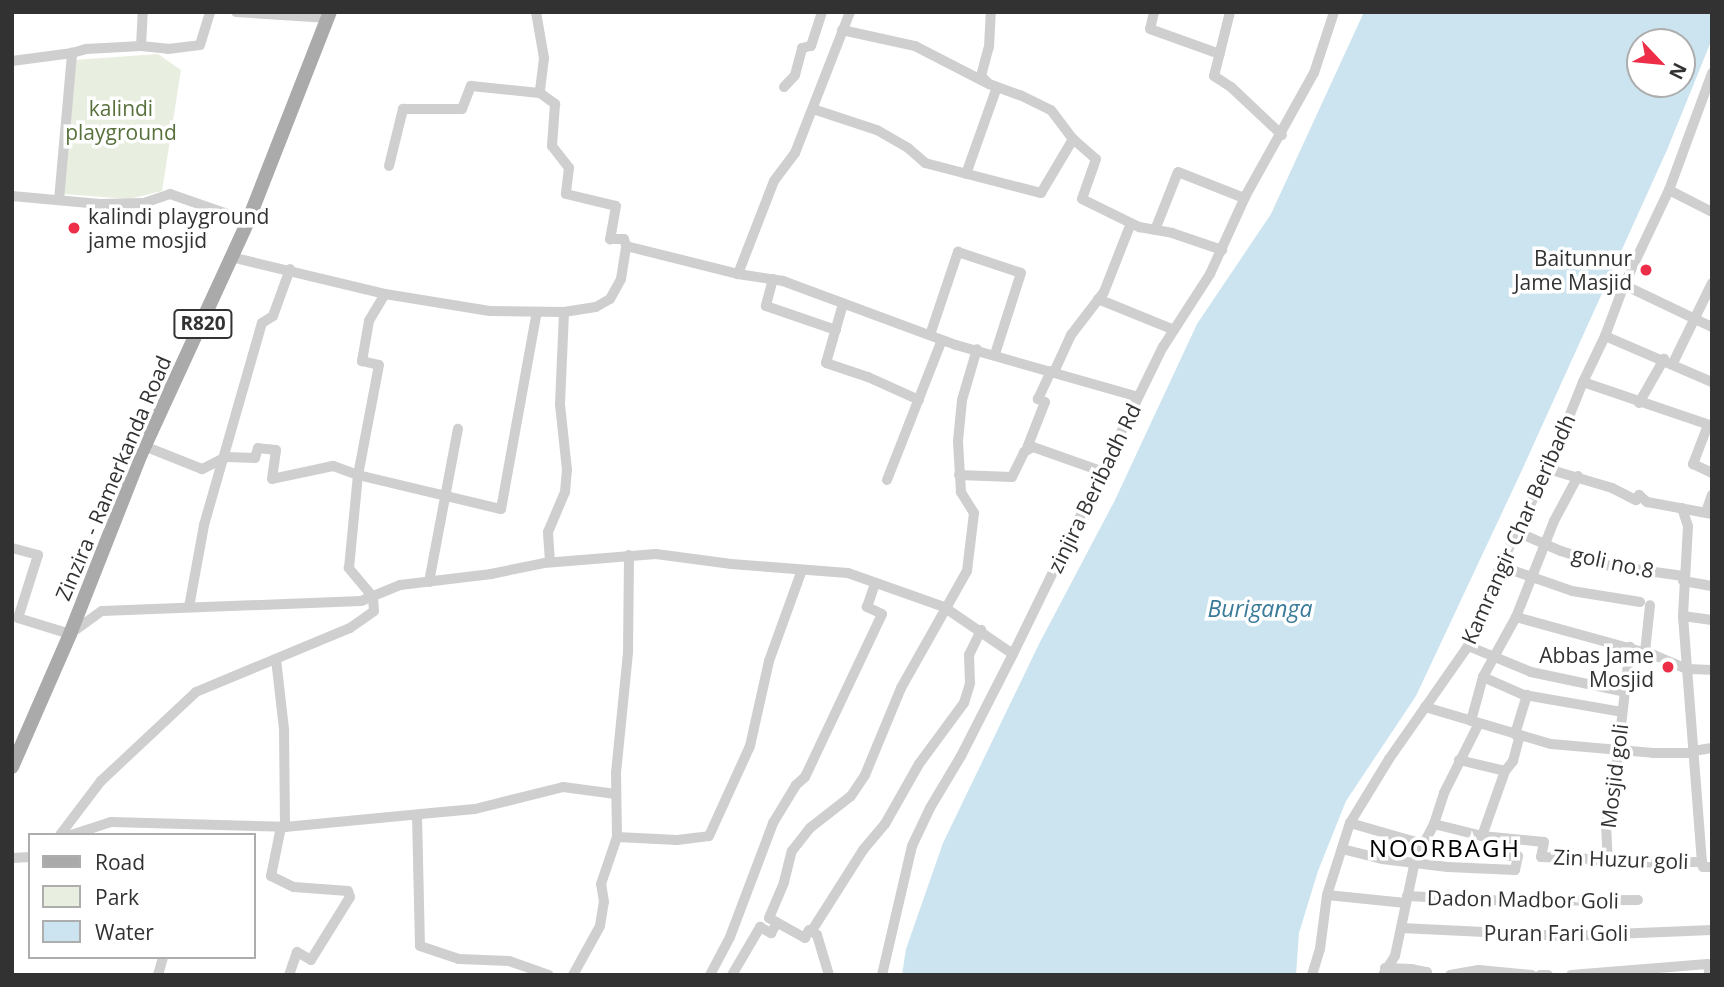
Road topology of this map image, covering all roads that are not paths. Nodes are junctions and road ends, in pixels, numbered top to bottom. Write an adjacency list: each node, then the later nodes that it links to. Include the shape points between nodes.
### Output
1 (143, 12): 13 (street)
2 (210, 12): 13 (street, via 200,45)
3 (236, 12): 11 (street)
4 (536, 12): 20 (street, via 544,58)
5 (822, 12): 19 (street, via 811,46 802,48 794,75)
6 (850, 12): 12 (street)
7 (991, 12): 18 (street, via 981,76)
8 (1154, 12): 15 (street, via 1150,29)
9 (1230, 12): 15 (street)
10 (1334, 12): 22 (street, zinjira Beribadh Rd, via 1314,73)
11 (329, 15): 31 (main road, Zinzira - Ramerkanda Road / R820)
12 (842, 30): 18 (street, via 915,46); 21 (street)
13 (141, 46): 14 (street)
14 (72, 53): 16 (street); 29 (street)
15 (1220, 54): 22 (street, via 1214,76)
16 (12, 61)
17 (1712, 73): 26 (street, Kamrangir Char Beribadh)
18 (993, 86): 23 (street, via 1051,110); 25 (street)
19 (784, 87)
20 (540, 93): 24 (street, via 471,86 462,109 403,109); 34 (street, via 555,104 552,146 569,168 566,194 616,206 610,239 624,239)
21 (814, 109): 25 (street, via 877,130 925,163); 38 (street, via 795,153 774,181)
22 (1282, 135): 28 (street, zinjira Beribadh Rd)
23 (1073, 139): 25 (street, via 1041,193); 32 (street, via 1096,159 1082,200)
24 (388, 166)
25 (966, 174)
26 (1669, 190): 30 (street); 41 (street, Kamrangir Char Beribadh)
27 (12, 196): 29 (street)
28 (1244, 198): 33 (street, via 1178,172); 35 (street, zinjira Beribadh Rd)
29 (58, 200): 31 (street, via 144,203 170,194)
30 (1712, 212)
31 (248, 221): 36 (main road, Zinzira - Ramerkanda Road / R820)
32 (1131, 223): 33 (street); 43 (street)
33 (1155, 230): 35 (street)
34 (626, 246): 38 (street); 45 (street, via 621,279 610,299 596,307)
35 (1222, 250): 50 (street, zinjira Beribadh Rd)
36 (231, 257): 37 (street); 65 (main road, Zinzira - Ramerkanda Road / R820)
37 (290, 269): 42 (street); 67 (street, via 273,316 262,323)
38 (738, 274): 39 (street)
39 (773, 279): 44 (street); 49 (street, via 766,306)
40 (1712, 283): 47 (street)
41 (1624, 285): 47 (street); 52 (street, Kamrangir Char Beribadh)
42 (385, 294): 45 (street, via 490,311); 71 (street, via 369,320 362,361 379,365)
43 (1098, 299): 50 (street); 57 (street, via 1071,335)
44 (843, 304): 49 (street); 51 (street)
45 (564, 312): 83 (street, via 560,404 567,470 565,492 548,532)
46 (536, 316): 76 (street, via 501,509)
47 (1696, 319): 48 (street); 56 (street)
48 (1712, 327)
49 (836, 330): 61 (street, via 826,363)
50 (1174, 330): 60 (street, zinjira Beribadh Rd)
51 (930, 335): 53 (street); 55 (street, via 958,251 1020,273)
52 (1605, 336): 56 (street); 58 (street, Kamrangir Char Beribadh)
53 (942, 340): 54 (street); 61 (street)
54 (977, 349): 55 (street); 72 (street, via 962,400)
55 (995, 354): 57 (street)
56 (1668, 361): 59 (street); 62 (street)
57 (1052, 372): 60 (street); 66 (street, via 1038,399 1045,402)
58 (1583, 382): 62 (street); 68 (street, Kamrangir Char Beribadh)
59 (1712, 382)
60 (1138, 397): 69 (street, zinjira Beribadh Rd)
61 (919, 400): 74 (street)
62 (1639, 403): 63 (street)
63 (1710, 425): 70 (street, via 1693,464)
64 (458, 429): 76 (street)
65 (144, 446): 67 (street, via 202,469); 99 (main road, Zinzira - Ramerkanda Road / R820)
66 (1027, 448): 69 (street); 72 (street, via 1012,477)
67 (226, 457): 71 (street, via 255,458 258,448 276,450 272,479 333,466); 92 (street, via 204,525)
68 (1548, 469): 73 (street); 79 (street, Kamrangir Char Beribadh)
69 (1101, 471): 103 (street, zinjira Beribadh Rd)
70 (1712, 473)
71 (358, 475): 76 (street); 91 (street, via 349,568)
72 (960, 475): 93 (street, via 961,492 974,513 974,523 967,571)
73 (1578, 476): 77 (street, via 1636,500 1639,495 1647,502); 80 (street)
74 (887, 480)
75 (1712, 495): 78 (street)
76 (444, 496): 88 (street)
77 (1682, 508): 78 (street); 87 (street, via 1688,526)
78 (1709, 513)
79 (1517, 532): 80 (street, goli no.8); 84 (street, Kamrangir Char Beribadh)
80 (1545, 544): 86 (street); 87 (street, goli no.8, via 1605,565)
81 (12, 548): 95 (street, via 38,555)
82 (629, 555): 83 (street); 85 (street); 122 (street, via 628,652)
83 (550, 562): 88 (street)
84 (1500, 566): 86 (street); 100 (street, Kamrangir Char Beribadh)
85 (802, 570): 89 (street, via 848,573); 130 (street, via 769,661 750,746 709,836 677,840)
86 (1532, 578): 96 (street); 102 (street, via 1572,591 1645,603)
87 (1683, 579): 90 (street, goli no.8); 94 (street)
88 (429, 582): 91 (street, via 400,585)
89 (875, 584): 93 (street); 150 (street, via 867,607 882,614 805,777 773,823 730,937)
90 (1712, 586)
91 (373, 597): 92 (street, via 329,604); 105 (street, via 374,611 350,628)
92 (189, 607): 99 (street, via 102,611)
93 (944, 607): 98 (street); 140 (street, via 901,688 865,775 851,796 810,828 792,851 769,918)
94 (1683, 616): 97 (street); 106 (street)
95 (15, 617): 99 (street)
96 (1516, 617): 101 (street); 104 (street)
97 (1712, 620)
98 (981, 630): 103 (street); 143 (street, via 969,655 970,683 964,703 919,764 885,824 863,849)
99 (70, 634): 120 (main road, Zinzira - Ramerkanda Road / R820)
100 (1468, 646): 104 (street); 112 (street, Kamrangir Char Beribadh)
101 (1630, 648): 102 (street); 110 (street, Mosjid goli)
102 (1645, 652): 106 (street)
103 (1013, 654): 153 (street, zinjira Beribadh Rd, via 912,846)
104 (1492, 657): 108 (street); 109 (street)
105 (276, 659): 126 (street, via 284,729); 127 (street, via 196,692 101,781)
106 (1687, 669): 107 (street); 118 (street)
107 (1712, 670)
108 (1531, 673): 110 (street); 111 (street)
109 (1483, 677): 111 (street); 114 (street)
110 (1625, 692): 113 (street, Mosjid goli)
111 (1526, 695): 113 (street); 115 (street)
112 (1425, 707): 114 (street); 124 (street, Kamrangir Char Beribadh)
113 (1622, 712): 117 (street, Mosjid goli)
114 (1474, 723): 115 (street); 119 (street)
115 (1515, 734): 117 (street, via 1550,744); 121 (street, via 1520,738)
116 (1712, 748): 118 (street)
117 (1618, 750): 118 (street); 135 (street, Mosjid goli, via 1606,826)
118 (1693, 752): 136 (street, Zin Huzur goli)
119 (1460, 760): 121 (street); 125 (street)
120 (12, 767)
121 (1505, 771): 129 (street)
122 (616, 794): 123 (street, via 563,787 475,809); 130 (street)
123 (417, 815): 126 (street); 148 (street, via 420,946 459,959 509,961)
124 (1350, 823): 132 (street); 133 (street, Kamrangir Char Beribadh)
125 (1434, 824): 129 (street); 132 (street)
126 (283, 827): 128 (street, via 111,822); 147 (street, via 271,876 294,887 348,891 350,897 311,960 297,952)
127 (62, 833)
128 (85, 833)
129 (1482, 836): 131 (street)
130 (617, 837): 149 (street, via 601,884 600,926)
131 (1513, 839): 134 (street, via 1509,856 1518,856 1515,870); 135 (street, Zin Huzur goli, via 1544,842 1541,857)
132 (1423, 844): 134 (street)
133 (1342, 849): 134 (street); 137 (street, Kamrangir Char Beribadh)
134 (1415, 862): 138 (street)
135 (1608, 863): 136 (street, Zin Huzur goli)
136 (1707, 864)
137 (1327, 895): 138 (street, Dadon Madbor Goli); 154 (street, Kamrangir Char Beribadh)
138 (1407, 900): 139 (street, Dadon Madbor Goli); 141 (street)
139 (1638, 900)
140 (777, 923): 143 (street, via 805,938); 151 (street, via 771,933 760,928)
141 (1401, 928): 142 (street, Puran Fari Goli, via 1565,936); 144 (street, via 1395,956)
142 (1712, 930)
143 (811, 932): 152 (street, via 820,943)
144 (1384, 972): 155 (street, via 1419,970)
145 (1712, 972): 160 (street, via 1708,964)
146 (1496, 973): 156 (street, via 1479,970); 157 (street)
147 (289, 975)
148 (549, 975)
149 (573, 975)
150 (710, 975)
151 (732, 975)
152 (830, 975)
153 (882, 975)
154 (1312, 975)
155 (1427, 975)
156 (1450, 975)
157 (1532, 975)
158 (1540, 975): 159 (street)
159 (1548, 975)
160 (1571, 975)

